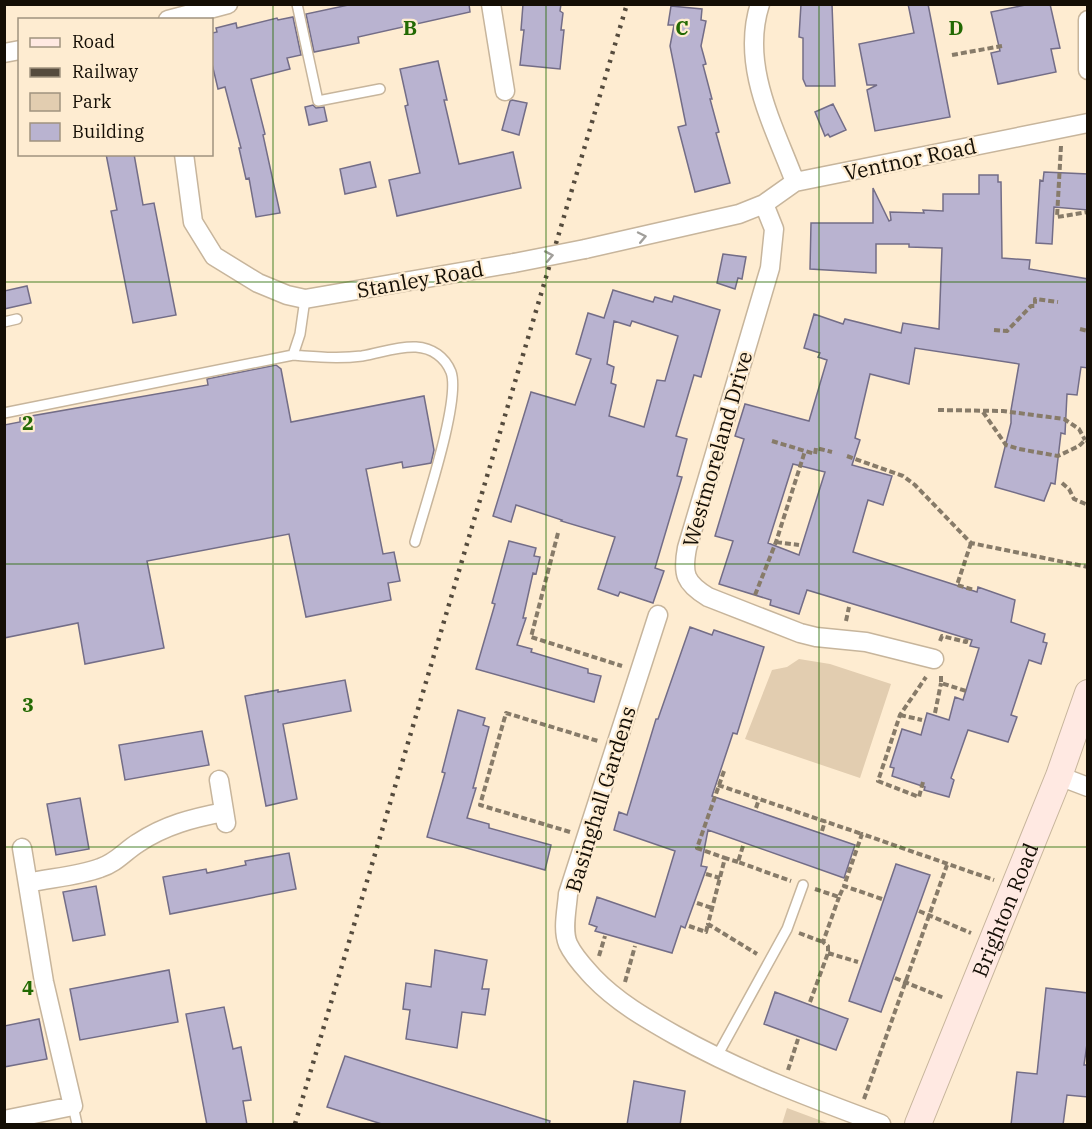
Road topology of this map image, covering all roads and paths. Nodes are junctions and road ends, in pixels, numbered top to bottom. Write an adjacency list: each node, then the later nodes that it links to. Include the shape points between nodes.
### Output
1 (228, 4): 5 (street)
2 (297, 4): 10 (lane, via 318,101)
3 (491, 4): 11 (street)
4 (760, 4): 15 (street, via 753,34 754,63 760,90)
5 (175, 18)
6 (1088, 20): 9 (street)
7 (1002, 46): 8 (path)
8 (952, 55)
9 (1088, 70)
10 (380, 89)
11 (505, 91)
12 (1088, 123): 13 (street, Ventnor Road)
13 (1060, 128): 15 (street, Ventnor Road); 17 (path, via 1057,217)
14 (184, 156): 19 (street, Stanley Road, via 193,222 214,256 258,283)
15 (795, 182): 16 (street, Ventnor Road)
16 (764, 204): 18 (street, Ventnor Road); 44 (street, Westmoreland Drive, via 774,229 770,268 684,563 686,578 694,588)
17 (1088, 212)
18 (739, 214): 19 (street, Stanley Road, one-way to 18, bridge, via 514,263)
19 (305, 299): 26 (lane)
20 (1058, 302): 24 (path, via 1035,299 1035,306 1007,331)
21 (17, 319): 22 (lane)
22 (4, 322)
23 (1080, 329): 25 (path)
24 (994, 330)
25 (1088, 331)
26 (293, 355): 29 (lane); 38 (lane, via 361,356 414,346 426,348 445,360 452,373 453,387 448,421)
27 (938, 410): 28 (path)
28 (982, 412): 31 (path, via 1018,412 1064,419 1079,429); 31 (path, via 1006,445 1019,449 1058,456)
29 (4, 413)
30 (772, 441): 32 (path)
31 (1086, 441)
32 (805, 451): 33 (path, via 815,454 816,447); 39 (path)
33 (832, 452)
34 (847, 456): 40 (path, via 903,476)
35 (1062, 483): 36 (path, via 1074,499)
36 (1088, 505)
37 (558, 533): 47 (path, via 531,637)
38 (415, 542)
39 (776, 542): 41 (path); 44 (path)
40 (971, 543): 42 (path); 43 (path, via 957,585)
41 (800, 545)
42 (1088, 567)
43 (974, 590)
44 (748, 613): 46 (street, Westmoreland Drive, via 800,633 866,642)
45 (658, 615): 47 (street, Basinghall Gardens)
46 (932, 665): 51 (path)
47 (639, 671): 53 (street, Basinghall Gardens)
48 (941, 682): 50 (path)
49 (1088, 693): 55 (main road, Brighton Road)
50 (935, 713)
51 (900, 715): 52 (path); 57 (path, via 878,781 919,797)
52 (922, 720)
53 (616, 747): 65 (street, Basinghall Gardens); 65 (path, via 506,713 480,805)
54 (724, 771): 58 (path)
55 (1059, 776): 59 (street); 103 (main road, Brighton Road)
56 (219, 780): 73 (street, via 225,817 197,817 165,827 101,868)
57 (923, 782)
58 (718, 785): 60 (path); 67 (path, via 697,848)
59 (1088, 787)
60 (759, 799): 61 (path); 62 (path)
61 (756, 808)
62 (825, 821): 63 (path); 64 (path)
63 (822, 831)
64 (862, 834): 69 (path); 76 (path, via 844,886)
65 (587, 837): 93 (street, Basinghall Gardens, via 568,894 567,943 580,963)
66 (22, 848): 73 (street)
67 (725, 858): 68 (path); 71 (path)
68 (738, 862)
69 (947, 865): 72 (path); 80 (path)
70 (706, 874): 71 (path)
71 (720, 878): 78 (path)
72 (997, 881)
73 (28, 883): 98 (street)
74 (803, 885): 83 (lane)
75 (839, 897): 85 (path)
76 (882, 898)
77 (697, 903): 78 (path)
78 (712, 908): 81 (path)
79 (919, 911): 80 (path)
80 (929, 915): 84 (path); 91 (path)
81 (708, 924): 82 (path, via 706,933); 88 (path)
82 (689, 926)
83 (787, 929): 85 (path); 88 (lane)
84 (976, 934)
85 (824, 942): 87 (path)
86 (635, 946): 93 (path)
87 (828, 953): 89 (path); 94 (path)
88 (770, 961): 96 (lane)
89 (858, 962)
90 (895, 978): 91 (path)
91 (905, 982): 92 (path); 99 (path)
92 (949, 1000)
93 (620, 1001): 96 (street, Basinghall Gardens)
94 (810, 1002)
95 (798, 1039): 97 (path)
96 (716, 1058): 97 (street, Basinghall Gardens)
97 (782, 1087): 99 (street, Basinghall Gardens)
98 (73, 1106): 100 (street); 101 (lane)
99 (858, 1116): 102 (street, Basinghall Gardens)
100 (4, 1120)
101 (77, 1125)
102 (881, 1125)
103 (918, 1125)

